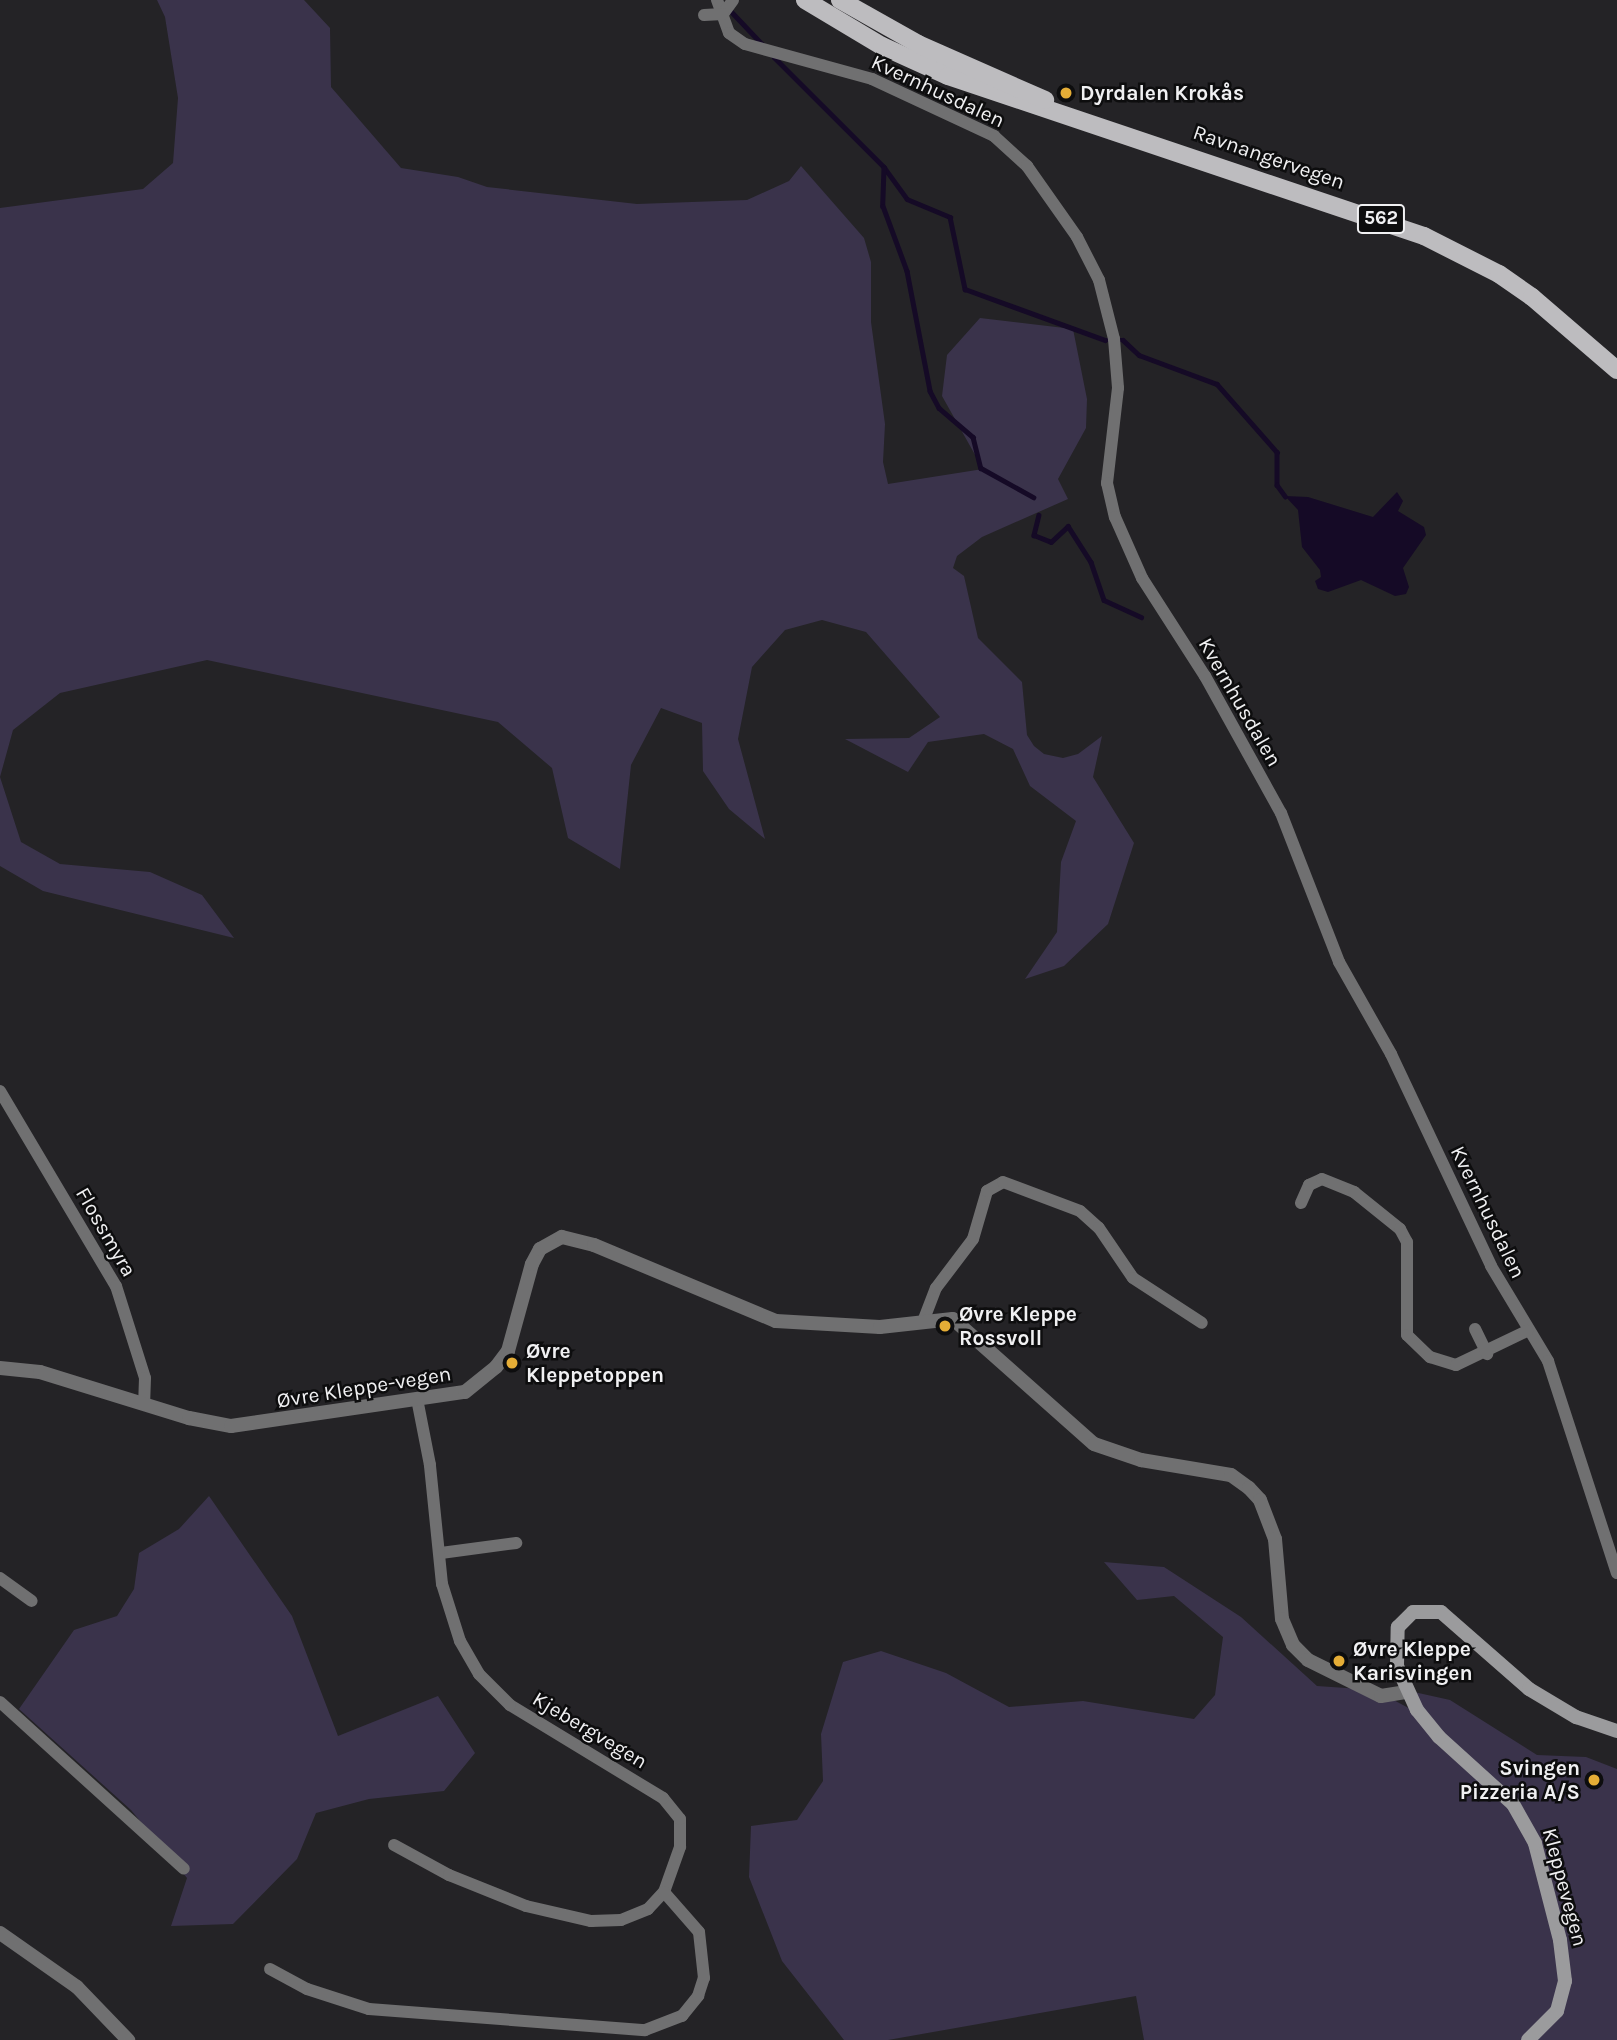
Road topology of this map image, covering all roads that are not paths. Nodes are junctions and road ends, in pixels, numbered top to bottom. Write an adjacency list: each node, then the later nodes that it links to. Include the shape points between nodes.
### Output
1 (717, 0): 5 (street, Kvernhusdalen)
2 (733, 0): 5 (street)
3 (804, 0): 7 (main road, Ravnangervegen / 562, via 882,47 948,76 1093,128)
4 (840, 0): 7 (main road, Ravnangervegen / 562, via 930,50 1102,121)
5 (723, 14): 6 (street); 14 (street, Kvernhusdalen, via 729,33 745,44 872,79 993,136 1027,166 1077,237 1099,280 1114,339 1118,388 1107,483 1115,517 1142,578 1205,676 1281,813 1330,944 1391,1054 1491,1266)
6 (704, 15)
7 (1112, 130): 8 (main road, Ravnangervegen / 562, via 1374,216 1450,248 1532,297)
8 (1617, 370)
9 (0, 1091): 18 (street, Flossmyra, via 116,1286 145,1378)
10 (1301, 1203): 15 (street, via 1309,1185 1322,1179 1354,1192 1400,1229 1407,1242 1407,1335 1430,1357 1456,1365)
11 (924, 1319): 12 (street, via 936,1288 973,1240 987,1191 1003,1182 1080,1211 1107,1238 1133,1278); 17 (street, Øvre Kleppe-vegen, via 880,1327 765,1318 692,1283 562,1237 550,1241 536,1257 508,1351 496,1367 465,1392); 24 (street, Øvre Kleppe-vegen, via 961,1324 1094,1444 1141,1460 1231,1475 1249,1488 1260,1500 1275,1539 1282,1619 1293,1645 1308,1660 1381,1696)
12 (1202, 1323)
13 (1475, 1329): 15 (street)
14 (1527, 1331): 15 (street); 21 (street, Kvernhusdalen, via 1553,1374)
15 (1487, 1354)
16 (0, 1368): 18 (street, Øvre Kleppe-vegen, via 40,1372)
17 (417, 1399): 18 (street, Øvre Kleppe-vegen, via 231,1426); 20 (street, Kjebergvegen)
18 (144, 1404)
19 (516, 1543): 20 (street)
20 (441, 1553): 29 (street, Kjebergvegen, via 442,1584 453,1626 488,1684 534,1722 654,1791 678,1814 680,1847)
21 (1617, 1573)
22 (0, 1578): 23 (street)
23 (33, 1601)
24 (1407, 1692): 26 (main road, Kleppevegen, via 1395,1654 1398,1627 1413,1612 1429,1609 1454,1621 1539,1695 1595,1726); 33 (main road, Kleppevegen, via 1439,1737 1513,1804 1535,1843 1560,1940 1565,1982 1557,2011)
25 (0, 1703): 28 (street)
26 (1617, 1731)
27 (394, 1845): 29 (street, via 449,1875 575,1921 634,1917)
28 (184, 1869)
29 (664, 1892): 31 (street, via 699,1932 704,1978 698,1996 682,2016 645,2030 369,2009 307,1989)
30 (0, 1933): 32 (street, via 77,1987)
31 (270, 1969)
32 (128, 2040)
33 (1528, 2040)

